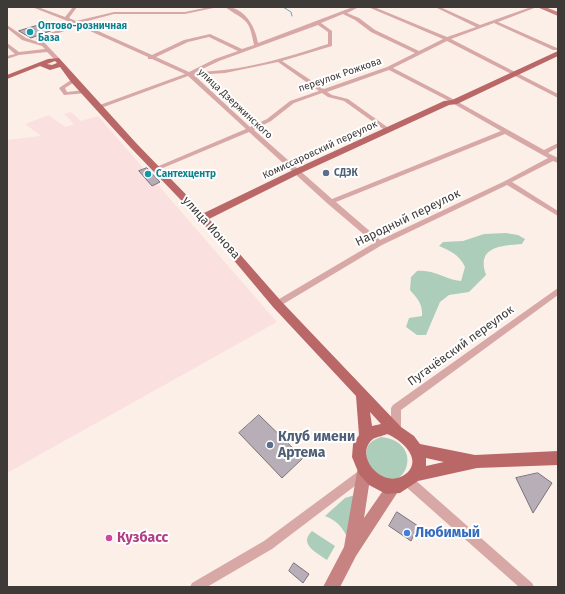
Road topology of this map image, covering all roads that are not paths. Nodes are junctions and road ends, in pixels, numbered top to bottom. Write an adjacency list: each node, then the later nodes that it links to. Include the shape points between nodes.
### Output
1 (34, 7): 16 (street, улица Дзержинского)
2 (75, 7): 16 (street)
3 (118, 7): 13 (street)
4 (216, 7): 13 (street, via 184,13)
5 (227, 7): 25 (street, via 246,17 250,22)
6 (357, 7): 14 (street)
7 (370, 7): 22 (street)
8 (437, 7): 21 (street)
9 (535, 7): 17 (street, переулок Рожкова)
10 (540, 7): 15 (main road)
11 (554, 7): 12 (main road)
12 (558, 8)
13 (124, 13): 19 (street, via 101,15)
14 (344, 13): 18 (street); 29 (street, via 373,31)
15 (558, 14)
16 (66, 19): 19 (street, улица Дзержинского)
17 (495, 22): 21 (street, переулок Рожкова); 27 (street)
18 (318, 23): 25 (street); 34 (street, via 330,31 330,44)
19 (76, 24): 24 (street, via 38,39); 32 (street, улица Дзержинского)
20 (7, 26): 24 (street, via 24,39)
21 (480, 27): 22 (street, переулок Рожкова)
22 (447, 39): 29 (street, переулок Рожкова); 36 (street)
23 (7, 44): 30 (street)
24 (44, 45): 26 (street)
25 (256, 46): 28 (street)
26 (48, 50): 30 (street); 33 (street)
27 (557, 50): 36 (main road, Комиссаровский переулок)
28 (242, 51): 32 (street, via 210,35 186,41); 37 (street)
29 (419, 53): 35 (street, переулок Рожкова)
30 (18, 54): 31 (street)
31 (7, 58)
32 (150, 58): 37 (street, улица Дзержинского)
33 (52, 62): 38 (main road); 39 (main road, улица Ионова); 39 (main road)
34 (279, 62): 37 (street, via 205,74); 40 (street)
35 (389, 68): 40 (street, переулок Рожкова); 43 (street)
36 (512, 72): 42 (street); 43 (main road, Комиссаровский переулок)
37 (189, 74): 44 (street); 45 (street, улица Дзержинского)
38 (7, 77)
39 (71, 77): 41 (main road, улица Ионова); 41 (street, via 62,88 66,94)
40 (323, 91): 45 (street, переулок Рожкова, via 292,102 269,120); 46 (street, via 330,96 346,100)
41 (85, 92): 44 (main road, улица Ионова)
42 (558, 96)
43 (450, 101): 46 (main road, Комиссаровский переулок); 47 (street)
44 (99, 107): 51 (main road, улица Ионова)
45 (249, 130): 51 (street, переулок Рожкова); 52 (street, улица Дзержинского)
46 (388, 130): 52 (main road, Комиссаровский переулок)
47 (504, 132): 49 (street); 54 (street)
48 (558, 144): 49 (street)
49 (544, 153): 50 (street)
50 (555, 160): 53 (street, Народный переулок)
51 (156, 169): 56 (main road, улица Ионова)
52 (296, 172): 54 (street, улица Дзержинского); 56 (main road, Комиссаровский переулок)
53 (507, 182): 55 (street); 57 (street, Народный переулок)
54 (330, 202): 57 (street, улица Дзержинского)
55 (558, 214)
56 (203, 218): 59 (main road, улица Ионова)
57 (379, 243): 59 (street, Народный переулок)
58 (558, 291): 61 (street, Пугачёвский переулок, via 396,408)
59 (277, 304): 60 (main road, улица Ионова)
60 (362, 393): 61 (main road, улица Ионова); 62 (main road)
61 (396, 430): 62 (main road, via 376,429); 63 (main road, via 406,436)
62 (366, 435): 66 (main road, via 360,443 358,452)
63 (417, 450): 65 (main road); 67 (main road, via 418,467)
64 (558, 458): 65 (main road)
65 (477, 461): 67 (main road)
66 (364, 472): 68 (main road, via 383,486); 69 (main road); 70 (street, via 268,545)
67 (412, 478): 68 (main road, via 402,486); 72 (street)
68 (394, 487): 69 (main road)
69 (351, 551): 71 (main road)
70 (196, 587)
71 (331, 587)
72 (528, 587)

